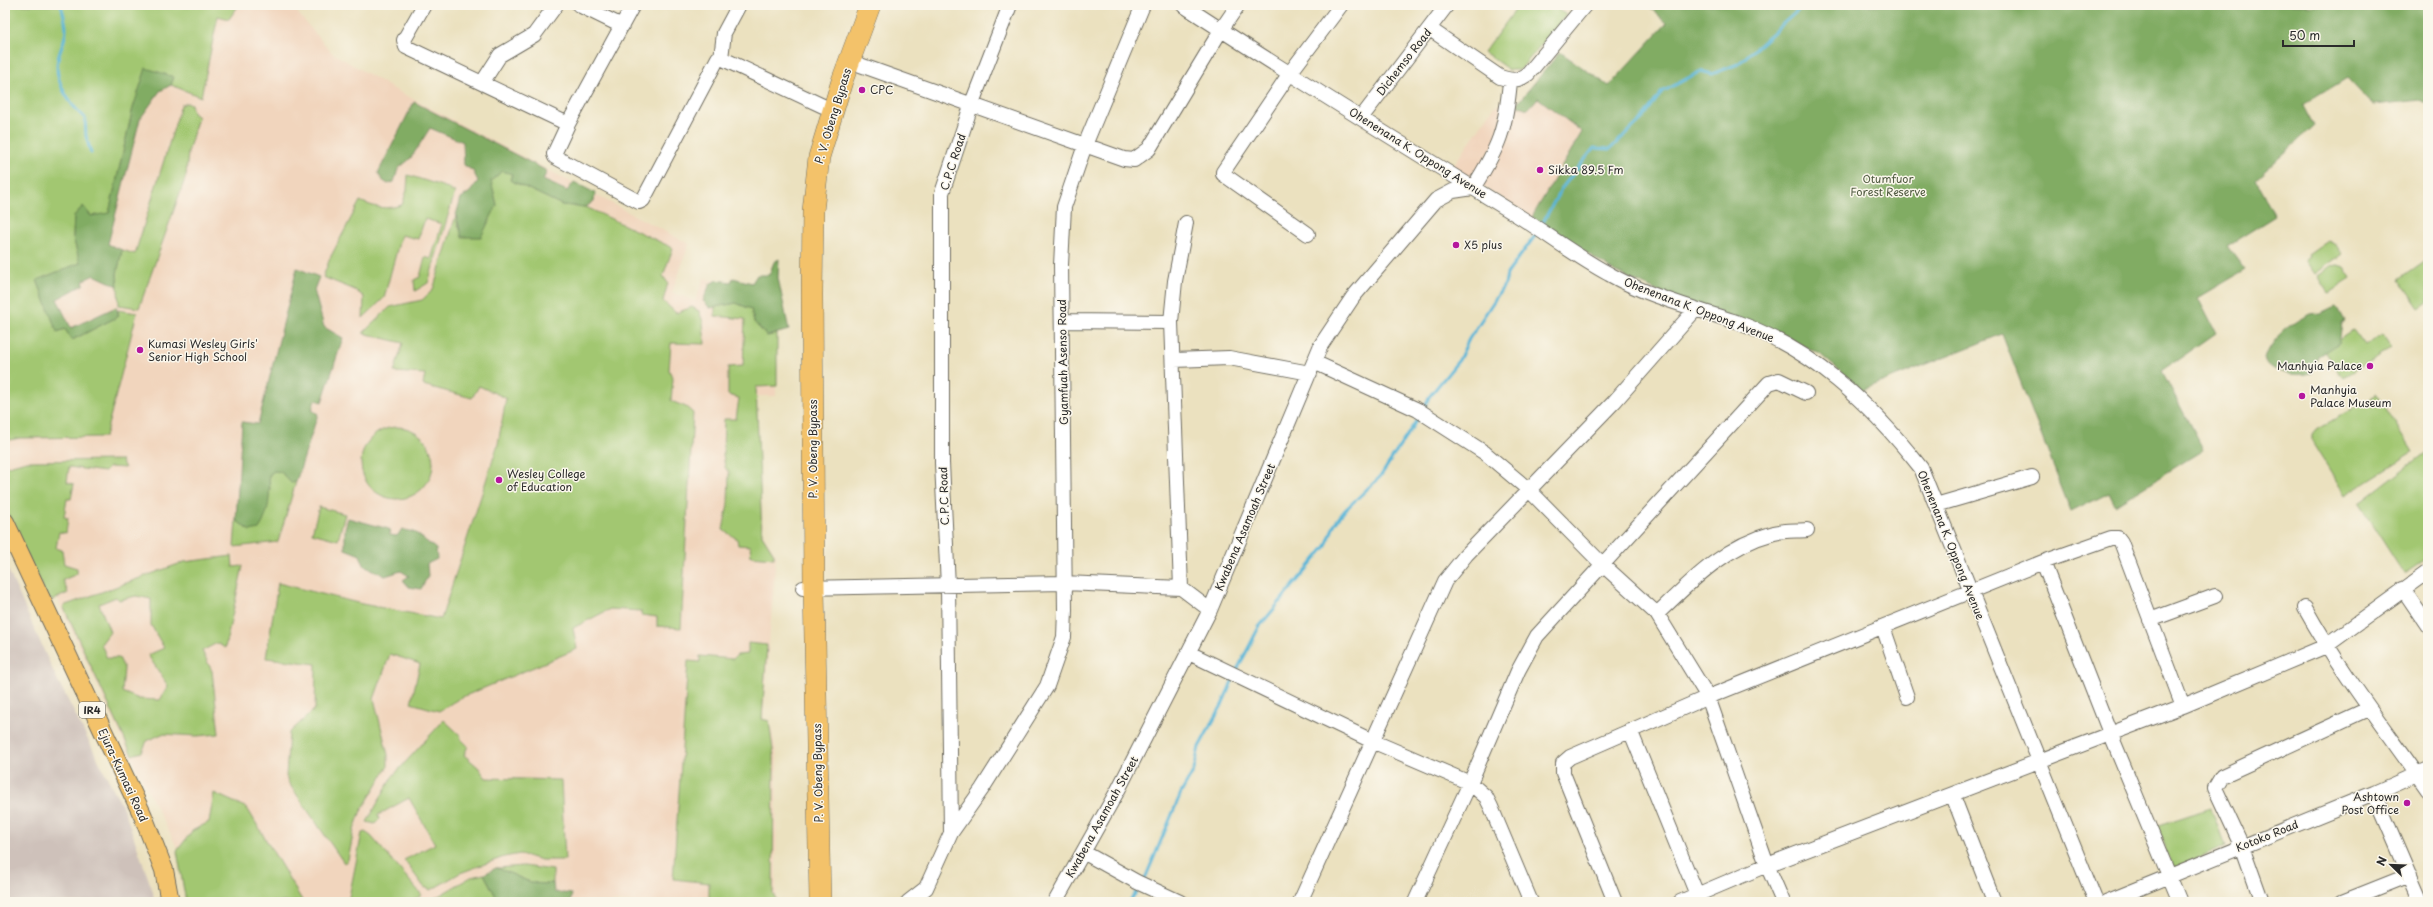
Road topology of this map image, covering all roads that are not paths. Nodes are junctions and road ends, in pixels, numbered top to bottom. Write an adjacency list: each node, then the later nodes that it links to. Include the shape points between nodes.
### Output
1 (424, 5): 22 (street, via 404,40 406,47)
2 (556, 5): 22 (street, via 534,36 500,55)
3 (579, 5): 15 (street)
4 (633, 5): 15 (street)
5 (739, 5): 18 (street, via 724,33)
6 (858, 5): 24 (highway, P. V. Obeng Bypass)
7 (870, 5): 19 (highway, P. V. Obeng Bypass)
8 (1010, 5): 23 (street, C.P.C Road)
9 (1143, 5): 27 (street, Gyamfuah Asenso Road)
10 (1183, 5): 17 (street, Ohenenana K. Oppong Avenue)
11 (1238, 5): 17 (street)
12 (1341, 5): 20 (street)
13 (1447, 5): 16 (street, Dichemso Road)
14 (1585, 5): 21 (street, via 1528,74 1520,80)
15 (622, 26): 26 (street)
16 (1430, 29): 21 (street, via 1500,77); 25 (street, Dichemso Road)
17 (1220, 30): 20 (street, Ohenenana K. Oppong Avenue); 27 (street, via 1155,140 1141,157 1134,160 1124,159)
18 (721, 58): 24 (street); 26 (street, via 718,58 641,201 555,157 554,154)
19 (849, 61): 23 (street); 47 (highway, P. V. Obeng Bypass, via 819,158 814,211)
20 (1290, 73): 25 (street, Ohenenana K. Oppong Avenue); 30 (street, via 1223,174)
21 (1510, 81): 28 (street, via 1505,121 1499,142)
22 (482, 83): 26 (street)
23 (972, 103): 27 (street); 46 (street, C.P.C Road, via 942,193 942,462)
24 (823, 106): 47 (highway, P. V. Obeng Bypass, via 806,171 802,210 800,425)
25 (1361, 118): 28 (street, Ohenenana K. Oppong Avenue)
26 (568, 124)
27 (1085, 145): 32 (street, Gyamfuah Asenso Road, via 1064,207 1061,266)
28 (1473, 188): 31 (street, Ohenenana K. Oppong Avenue, via 1609,275); 35 (street, Kwabena Asamoah Street, via 1453,191 1436,200 1353,297 1321,345)
29 (1186, 223): 33 (street, via 1175,281)
30 (1308, 234)
31 (1695, 310): 38 (street, via 1614,402); 39 (street, Ohenenana K. Oppong Avenue, via 1741,324 1797,350 1820,364 1902,445 1921,468)
32 (1063, 321): 33 (street); 45 (street, Gyamfuah Asenso Road)
33 (1171, 322): 34 (street)
34 (1174, 360): 35 (street, via 1229,358); 48 (street)
35 (1312, 367): 38 (street, via 1423,413 1485,453); 53 (street, Kwabena Asamoah Street)
36 (1806, 393): 43 (street, via 1779,380 1769,383)
37 (2032, 477): 39 (street)
38 (1529, 490): 43 (street); 66 (street, via 1445,581)
39 (1936, 505): 50 (street, Ohenenana K. Oppong Avenue)
40 (5, 522): 81 (main road, Ejura-Kumasi Road / IR4, via 143,816 164,870)
41 (1807, 530): 54 (street, via 1774,532 1727,553 1700,572)
42 (2043, 562): 50 (street); 55 (street, via 2111,538 2118,538); 65 (street)
43 (1602, 564): 54 (street); 69 (street, via 1531,644)
44 (2428, 572): 49 (street)
45 (1064, 583): 46 (street); 48 (street); 73 (street, via 1064,637 1047,686)
46 (948, 586): 47 (street); 73 (street, C.P.C Road)
47 (809, 588): 82 (highway, P. V. Obeng Bypass); 83 (highway, P. V. Obeng Bypass)
48 (1180, 588): 53 (street)
49 (2403, 589): 56 (street); 58 (street)
50 (1971, 592): 57 (street); 67 (street, Ohenenana K. Oppong Avenue)
51 (2215, 596): 55 (street)
52 (2305, 608): 58 (street)
53 (1210, 610): 59 (street, Kwabena Asamoah Street)
54 (1657, 614): 60 (street)
55 (2150, 620): 62 (street)
56 (2428, 626)
57 (1883, 627): 60 (street); 61 (street)
58 (2326, 646): 62 (street); 63 (street)
59 (1189, 653): 66 (street); 75 (street, Kwabena Asamoah Street)
60 (1708, 697): 64 (street); 76 (street)
61 (1907, 697)
62 (2182, 706): 65 (street)
63 (2368, 709): 68 (street); 74 (street, via 2222,776 2215,788)
64 (1630, 730): 80 (street); 90 (street, via 1570,757 1563,763 1563,773)
65 (2110, 732): 67 (street); 77 (street)
66 (1372, 741): 69 (street); 87 (street)
67 (2038, 762): 72 (street); 94 (street, Ohenenana K. Oppong Avenue)
68 (2423, 772): 70 (street); 71 (street, Kotoko Road)
69 (1470, 783): 88 (street); 89 (street, via 1486,797)
70 (2428, 790)
71 (2374, 793): 74 (street, Kotoko Road); 78 (street)
72 (1953, 796): 76 (street); 93 (street)
73 (951, 834): 79 (street, C.P.C Road)
74 (2242, 846): 77 (street, Kotoko Road); 97 (street)
75 (1083, 852): 85 (street, Kwabena Asamoah Street); 86 (street)
76 (1768, 865): 80 (street); 92 (street)
77 (2169, 875): 95 (street, Kotoko Road); 96 (street)
78 (2410, 875): 98 (street); 99 (street)
79 (926, 895): 84 (street)
80 (1698, 898): 91 (street)
81 (170, 902)
82 (809, 902)
83 (820, 902)
84 (908, 902)
85 (1055, 902)
86 (1180, 902)
87 (1300, 902)
88 (1415, 902)
89 (1531, 902)
90 (1615, 902)
91 (1680, 902)
92 (1783, 902)
93 (1994, 902)
94 (2096, 902)
95 (2106, 902)
96 (2180, 902)
97 (2262, 902)
98 (2342, 902)
99 (2421, 902)

